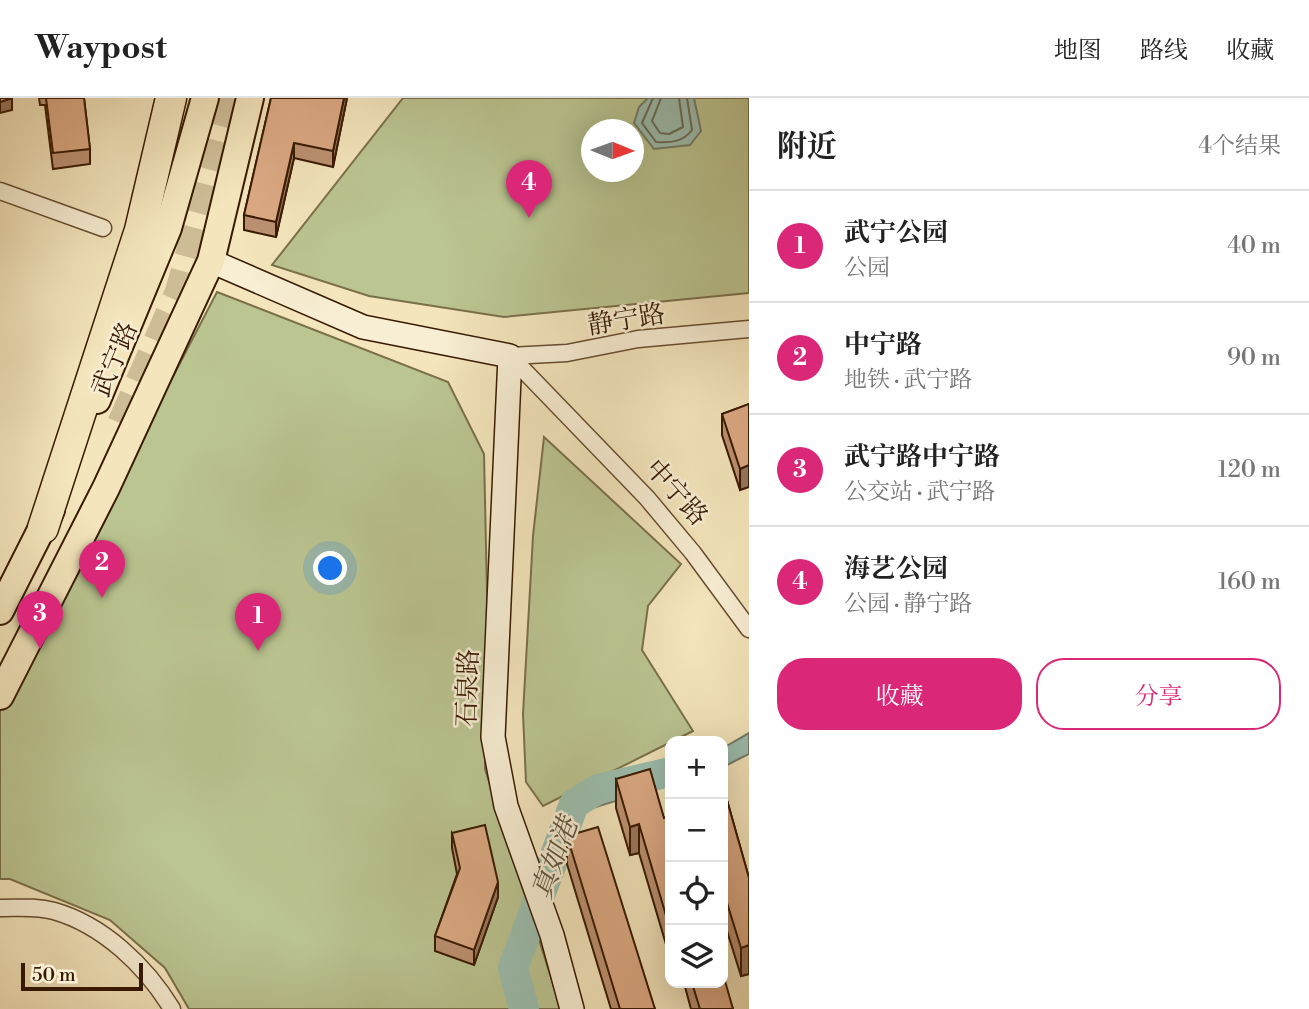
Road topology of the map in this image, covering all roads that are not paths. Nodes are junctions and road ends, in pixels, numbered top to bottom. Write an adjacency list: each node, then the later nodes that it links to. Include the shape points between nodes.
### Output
1 (171, 98): 9 (highway, via 140,230)
2 (205, 98): 9 (main road, 武宁路, via 169,228)
3 (250, 98): 6 (main road)
4 (0, 191): 5 (street)
5 (103, 228)
6 (211, 261): 8 (street, via 363,327); 12 (main road, via 106,488)
7 (749, 329): 8 (street, 静宁路)
8 (510, 356): 11 (street, 中宁路, via 647,498); 15 (street, 石泉路, via 493,737 506,806 552,935)
9 (43, 528): 10 (main road, 武宁路)
10 (0, 611)
11 (749, 629)
12 (0, 696)
13 (0, 908): 14 (street, via 54,911 97,932 155,981)
14 (172, 1009)
15 (572, 1009)

